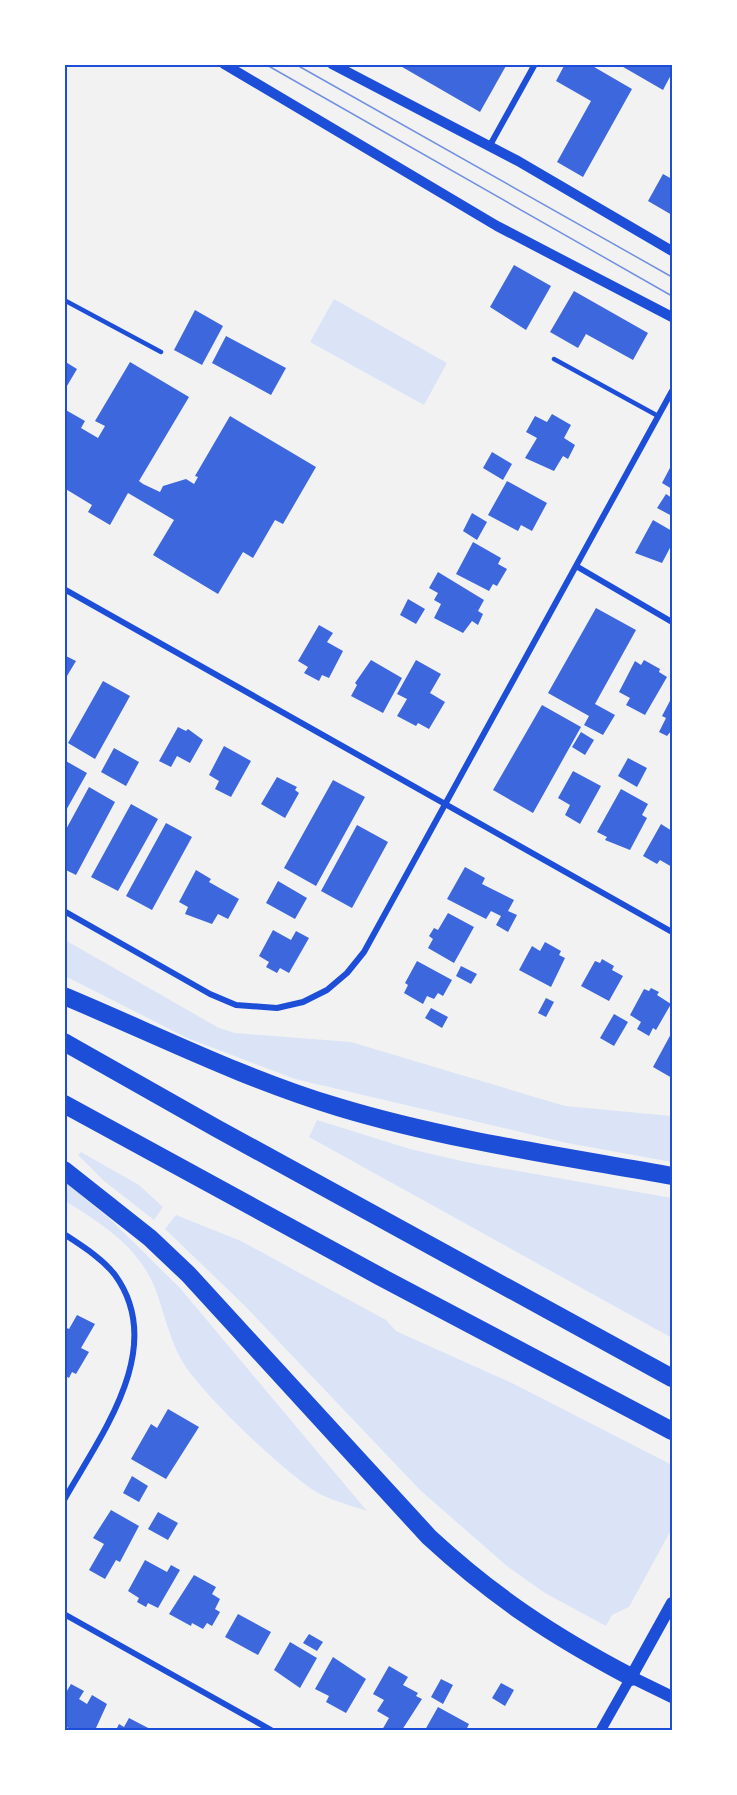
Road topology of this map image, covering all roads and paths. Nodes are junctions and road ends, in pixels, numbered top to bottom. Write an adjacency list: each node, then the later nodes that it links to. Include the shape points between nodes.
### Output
1 (224, 64): 7 (street, via 497,226)
2 (332, 64): 4 (street)
3 (535, 64): 4 (street)
4 (489, 147): 5 (street)
5 (672, 251)
6 (64, 300): 8 (lane)
7 (672, 317)
8 (160, 352)
9 (554, 359): 11 (lane)
10 (672, 391): 11 (street)
11 (658, 416): 12 (street)
12 (576, 567): 14 (street); 15 (street)
13 (64, 589): 15 (street)
14 (672, 622)
15 (445, 803): 16 (street, via 364,951 327,990 303,1002 277,1008 236,1005); 17 (street)
16 (64, 912)
17 (672, 932)
18 (64, 996): 22 (highway, via 242,1074 339,1108 426,1129)
19 (64, 1042): 24 (highway)
20 (64, 1104): 25 (highway)
21 (64, 1170): 29 (highway, via 150,1238 188,1274 429,1537 470,1575 551,1632)
22 (672, 1176)
23 (64, 1234): 26 (street, via 98,1257 115,1275 126,1297 135,1345 119,1402)
24 (672, 1378)
25 (672, 1431)
26 (64, 1500)
27 (672, 1603): 29 (main road)
28 (64, 1614): 31 (street)
29 (631, 1677): 30 (main road); 32 (street)
30 (672, 1697)
31 (271, 1731)
32 (601, 1731)

